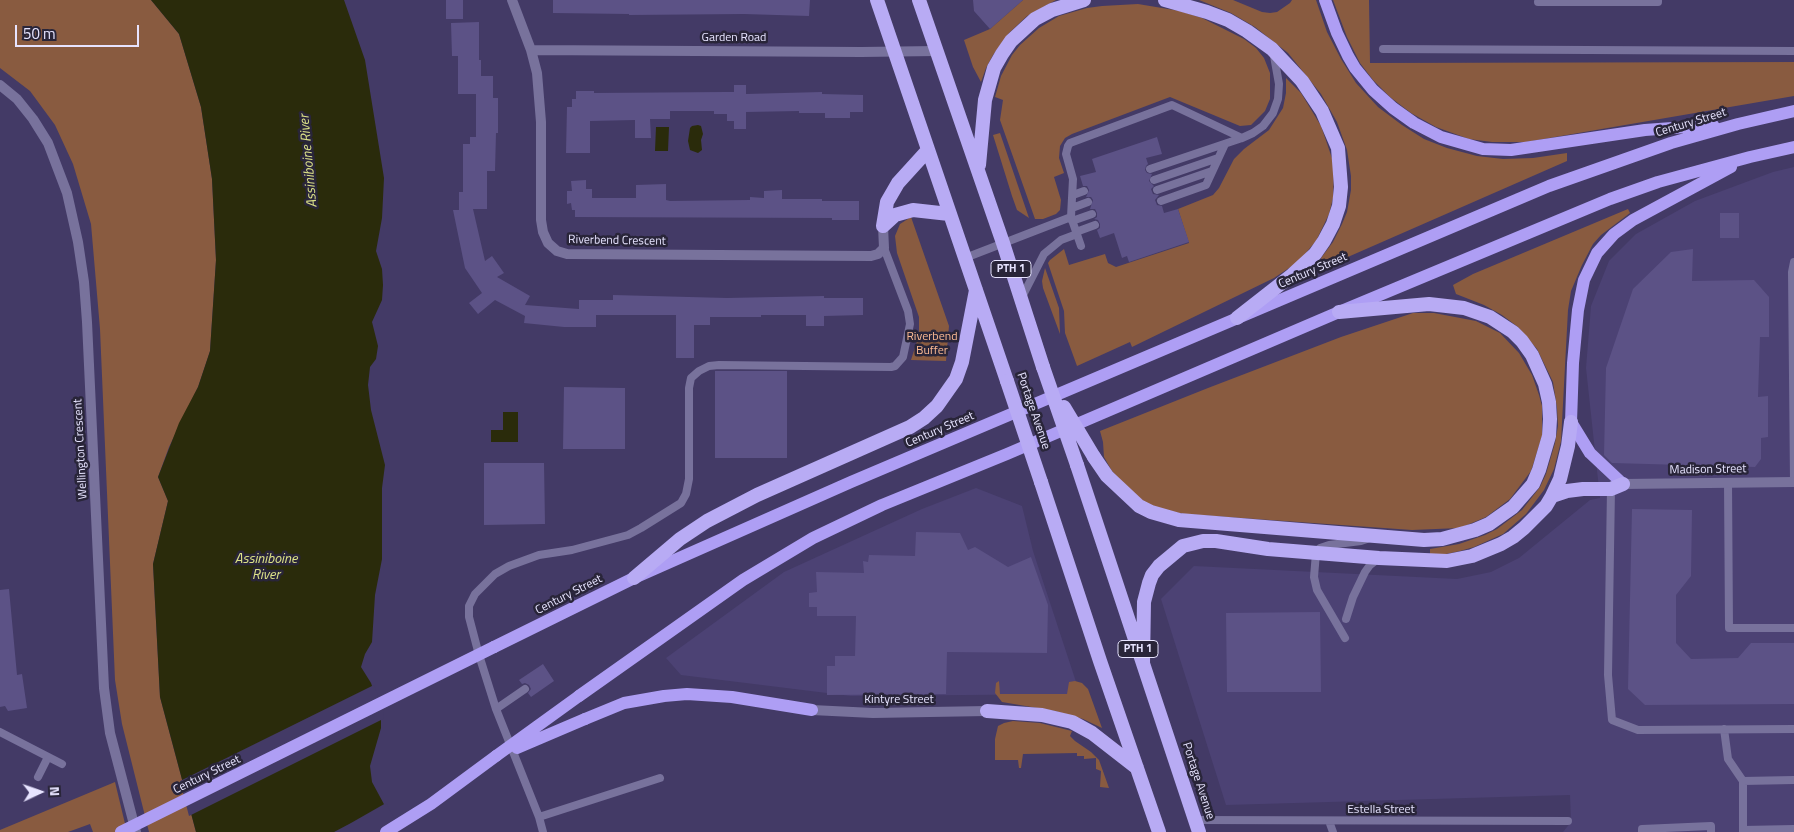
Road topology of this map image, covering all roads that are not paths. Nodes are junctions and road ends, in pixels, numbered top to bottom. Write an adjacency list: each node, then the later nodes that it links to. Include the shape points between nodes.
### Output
1 (512, 0): 11 (street, Riverbend Crescent)
2 (878, 0): 12 (highway, Portage Avenue / PTH 1)
3 (919, 0): 13 (highway, Portage Avenue / PTH 1)
4 (1084, 0): 26 (highway, via 1035,19 1002,54 994,68 985,100)
5 (1165, 0): 9 (highway, via 1228,20)
6 (1325, 0): 17 (main road, via 1348,56 1373,90 1414,123 1469,146 1525,150 1645,130)
7 (1658, 0): 8 (lane)
8 (1538, 2)
9 (1272, 49): 18 (lane, via 1279,84 1276,106 1263,126); 48 (highway, via 1302,81 1331,130 1341,168 1340,206 1334,224 1315,254)
10 (1383, 49): 14 (lane)
11 (531, 50): 12 (street, Garden Road); 42 (street, Riverbend Crescent, via 537,73 541,122 541,220 548,243 557,252 871,256)
12 (894, 51): 13 (street, Garden Road); 21 (highway, Portage Avenue / PTH 1)
13 (936, 51): 26 (highway, Portage Avenue / PTH 1)
14 (1794, 51)
15 (0, 85): 85 (street, Wellington Crescent, via 34,119 48,143 67,193 78,242 88,322 104,688 110,733)
16 (1794, 111): 17 (main road, Century Street)
17 (1738, 124): 48 (main road, Century Street, via 1627,157 1549,186)
18 (1242, 138): 19 (lane); 30 (lane, via 1172,105 1070,143 1066,154 1073,178)
19 (1225, 144): 23 (lane); 24 (lane)
20 (1794, 147): 22 (main road)
21 (928, 150): 34 (highway, Portage Avenue / PTH 1); 38 (highway, via 898,183 887,202)
22 (1750, 157): 47 (main road, via 1610,199); 50 (main road, via 1633,220 1614,234 1598,253 1584,280 1578,310)
23 (1218, 158): 25 (lane); 27 (lane)
24 (1150, 169)
25 (1212, 170): 28 (lane); 31 (lane, via 1206,185)
26 (978, 171): 40 (highway, Portage Avenue / PTH 1)
27 (1154, 180)
28 (1157, 190)
29 (1084, 191): 30 (lane)
30 (1073, 195): 33 (lane)
31 (1161, 201)
32 (1088, 202): 33 (lane)
33 (1072, 208): 36 (lane)
34 (950, 214): 38 (highway, via 913,210 895,215); 43 (highway, Portage Avenue / PTH 1)
35 (1092, 214): 36 (lane)
36 (1072, 219): 39 (lane); 40 (lane)
37 (1095, 225): 39 (lane)
38 (883, 226): 42 (street)
39 (1077, 233): 41 (lane); 46 (lane, via 1061,240 1044,254)
40 (1003, 244): 43 (lane); 46 (highway, Portage Avenue / PTH 1)
41 (1081, 246)
42 (884, 248): 64 (lane, via 910,324 903,357 895,366 720,365 699,371 691,378 689,388 689,479 681,503 628,535 539,555 509,566 474,594 469,618)
43 (965, 258): 45 (highway, Portage Avenue / PTH 1)
44 (1794, 262): 52 (lane)
45 (976, 290): 58 (highway, via 956,379 924,418 707,521); 73 (highway, Portage Avenue / PTH 1, bridge)
46 (1021, 299): 49 (highway, Portage Avenue / PTH 1, bridge)
47 (1339, 312): 55 (highway, via 1429,304 1464,308 1490,317 1513,332 1532,355 1546,384 1549,402 1549,436 1539,470 1513,507 1489,524 1458,536 1424,540); 70 (main road, bridge, via 882,505 819,535 743,580)
48 (1237, 318): 58 (main road, Century Street)
49 (1050, 383): 55 (highway, bridge, via 1107,476 1151,512 1194,521); 62 (highway, Portage Avenue / PTH 1, bridge)
50 (1571, 422): 53 (main road, via 1590,453); 54 (highway, via 1564,464)
51 (1728, 482): 52 (street, Madison Street); 53 (street, Madison Street); 60 (lane, via 1729,628)
52 (1794, 482)
53 (1617, 486): 54 (highway, via 1567,491); 67 (lane, via 1608,676 1612,720 1638,730)
54 (1552, 496): 57 (highway, via 1524,528 1501,544 1472,556 1447,561)
55 (1373, 537): 56 (lane, via 1329,545 1320,548)
56 (1316, 554): 57 (highway); 61 (lane, via 1314,577 1317,590); 62 (highway, via 1216,541 1192,543 1173,553 1158,566 1149,583 1144,602)
57 (1379, 558): 59 (lane, via 1365,572)
58 (634, 578): 84 (main road, Century Street, bridge)
59 (1346, 619)
60 (1794, 628)
61 (1345, 638)
62 (1143, 663): 81 (highway, Portage Avenue / PTH 1)
63 (525, 689): 64 (lane)
64 (496, 709): 78 (lane)
65 (812, 710): 66 (street, Kintyre Street, via 873,713); 70 (main road, bridge, via 732,697 687,694 649,698 624,703)
66 (986, 711): 73 (highway, via 1042,715 1072,722 1092,733)
67 (1724, 729): 68 (lane); 77 (lane, via 1728,759)
68 (1794, 729)
69 (0, 732): 71 (lane)
70 (496, 756): 86 (main road, via 431,804)
71 (48, 757): 72 (lane); 74 (lane)
72 (62, 764)
73 (1137, 768): 88 (highway, Portage Avenue / PTH 1)
74 (38, 777)
75 (660, 778): 78 (lane)
76 (1794, 780): 77 (lane)
77 (1743, 781): 83 (lane)
78 (539, 817): 87 (lane)
79 (1329, 821): 80 (lane, Estella Street); 81 (lane, Estella Street); 89 (lane)
80 (1568, 821)
81 (1197, 826)
82 (1794, 829): 83 (lane)
83 (1743, 831)
84 (121, 832)
85 (136, 832)
86 (386, 832)
87 (543, 832)
88 (1159, 832)
89 (1333, 832)
90 (1642, 832): 91 (lane, via 1642,829 1711,826)
91 (1711, 832)

